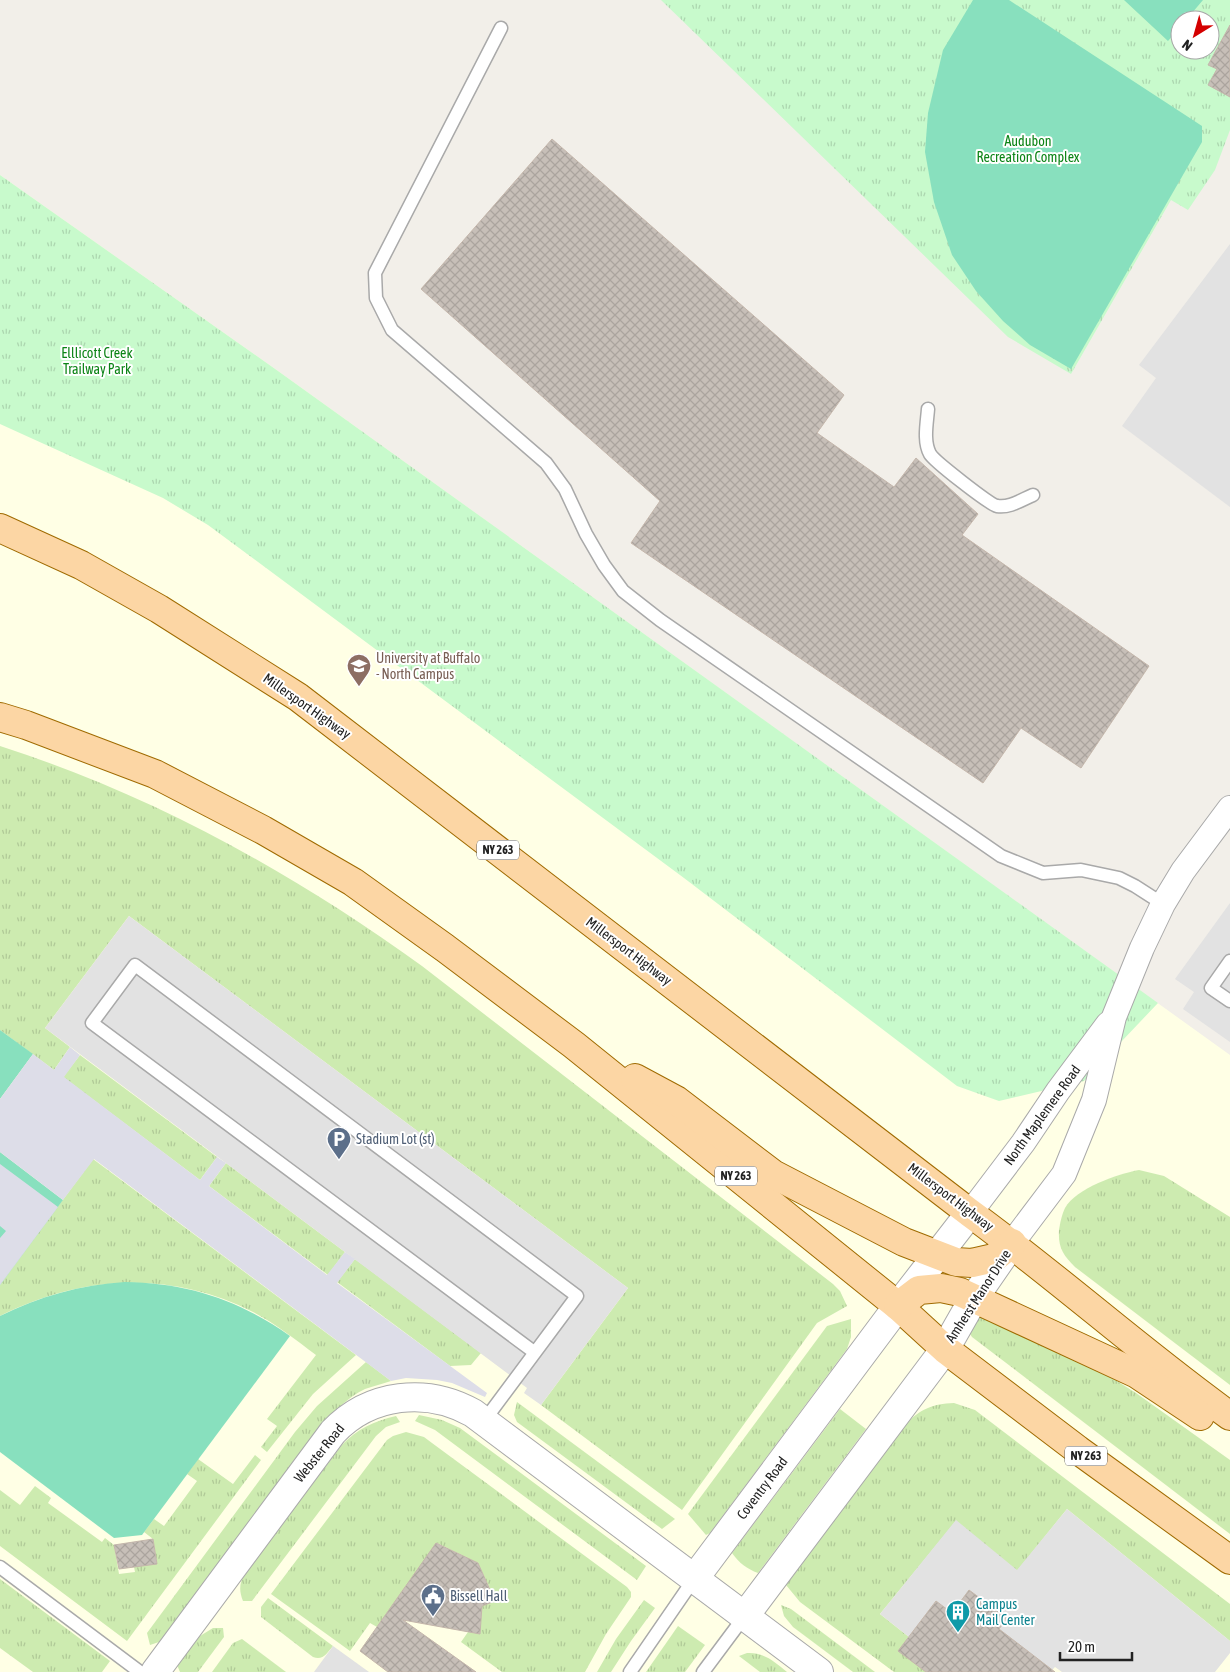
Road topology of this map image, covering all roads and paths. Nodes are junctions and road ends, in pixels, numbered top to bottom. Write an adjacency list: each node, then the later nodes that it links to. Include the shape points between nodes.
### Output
1 (501, 28): 7 (lane, via 375,273 376,298 392,330 546,463 565,489 604,565 623,591 660,620 1001,856 1043,873 1081,870 1119,878)
2 (928, 409): 3 (lane, via 926,438 930,455 984,500 996,506 1010,506)
3 (1033, 495)
4 (0, 528): 12 (main road, Millersport Highway / NY 263, via 81,565 159,609 298,697)
5 (0, 717): 11 (main road, NY 263, via 155,774 263,830 353,882)
6 (1230, 808): 7 (street, North Maplemere Road)
7 (1163, 904): 10 (street, North Maplemere Road)
8 (1230, 962): 9 (lane, via 1211,988)
9 (1230, 1001)
10 (1114, 1017): 12 (street, North Maplemere Road); 13 (street, North Maplemere Road, via 1094,1100 1064,1174)
11 (574, 1045): 14 (main road, via 676,1100 773,1174); 16 (main road, NY 263)
12 (970, 1213): 13 (main road, Millersport Highway / NY 263); 14 (street)
13 (1012, 1243): 14 (main road, via 994,1258 972,1262 956,1262); 15 (street, Amherst Manor Drive); 19 (main road, Millersport Highway / NY 263, via 1186,1385)
14 (937, 1256): 16 (street)
15 (974, 1298): 16 (main road, via 942,1288 927,1289 920,1290); 17 (street, Amherst Manor Drive); 21 (main road, via 1137,1374)
16 (898, 1306): 17 (main road, NY 263); 24 (street, Coventry Road)
17 (944, 1348): 22 (main road, NY 263); 25 (street)
18 (534, 1352): 18 (lane, via 577,1296 135,965 92,1023); 20 (lane)
19 (1230, 1416)
20 (484, 1421): 24 (street, Webster Road); 27 (street, Webster Road, via 463,1408 426,1397 390,1399 356,1412 325,1442)
21 (1230, 1432)
22 (1230, 1560)
23 (0, 1567): 26 (lane)
24 (694, 1579): 25 (street, Webster Road); 28 (lane, Coventry Road)
25 (744, 1617): 29 (lane); 30 (street, Webster Road)
26 (140, 1672)
27 (154, 1672)
28 (630, 1672)
29 (703, 1672)
30 (819, 1672)

